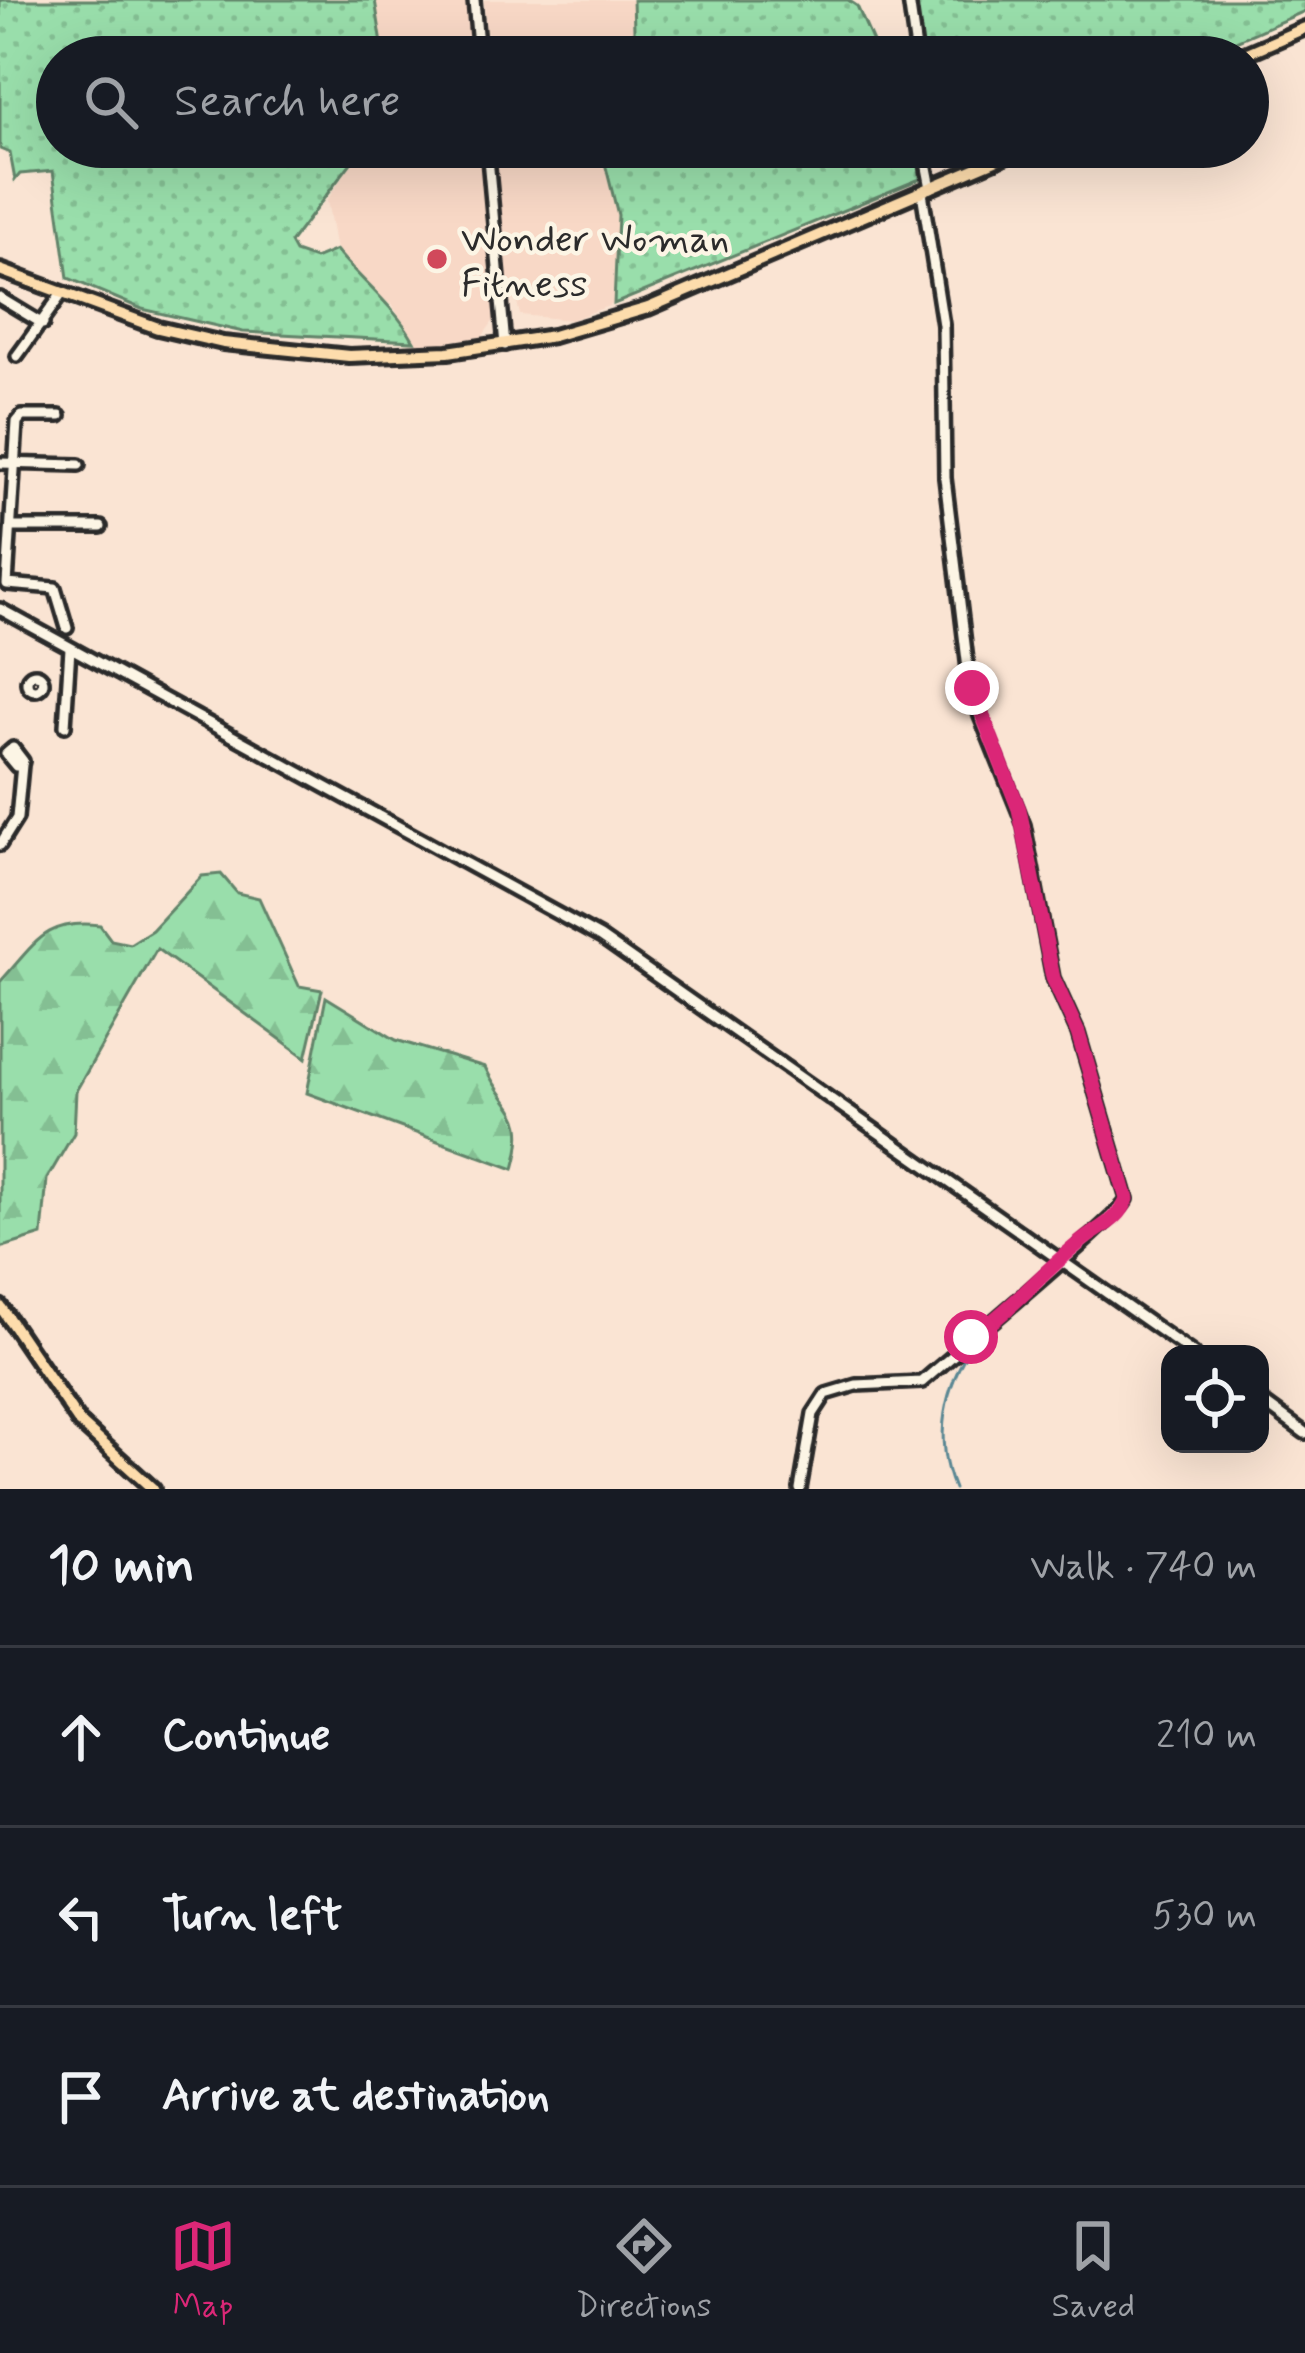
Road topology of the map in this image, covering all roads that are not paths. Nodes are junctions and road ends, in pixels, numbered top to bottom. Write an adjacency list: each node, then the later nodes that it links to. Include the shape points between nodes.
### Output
1 (474, 0): 4 (street)
2 (909, 0): 5 (street)
3 (1305, 28): 6 (main road)
4 (477, 36)
5 (914, 36)
6 (1269, 44)
7 (489, 168): 15 (street)
8 (925, 168): 10 (street)
9 (978, 168): 10 (main road)
10 (927, 190): 15 (main road, via 648,308); 30 (street, via 945,346 945,478 968,669 1019,809 1053,978 1078,1033 1127,1199 1120,1214)
11 (0, 270): 12 (main road)
12 (61, 295): 14 (street); 15 (main road, via 187,336 287,352 404,356)
13 (0, 298): 14 (street)
14 (43, 324): 16 (street)
15 (505, 345)
16 (17, 356)
17 (60, 416): 18 (street, via 22,416)
18 (6, 463): 19 (street); 20 (street)
19 (79, 465)
20 (11, 527): 21 (street); 23 (street, via 8,584 55,588)
21 (101, 527)
22 (0, 610): 24 (street)
23 (67, 628)
24 (70, 648): 26 (street); 30 (street, via 600,937)
25 (44, 683): 26 (street)
26 (67, 684): 27 (street)
27 (65, 726)
28 (22, 764): 29 (street, via 17,818)
29 (0, 845)
30 (1060, 1258): 32 (street); 36 (street, via 916,1386 856,1385 826,1394 813,1414)
31 (0, 1306): 35 (main road, via 79,1422)
32 (1181, 1345)
33 (1269, 1406): 34 (street)
34 (1305, 1432)
35 (153, 1489)
36 (800, 1489)

